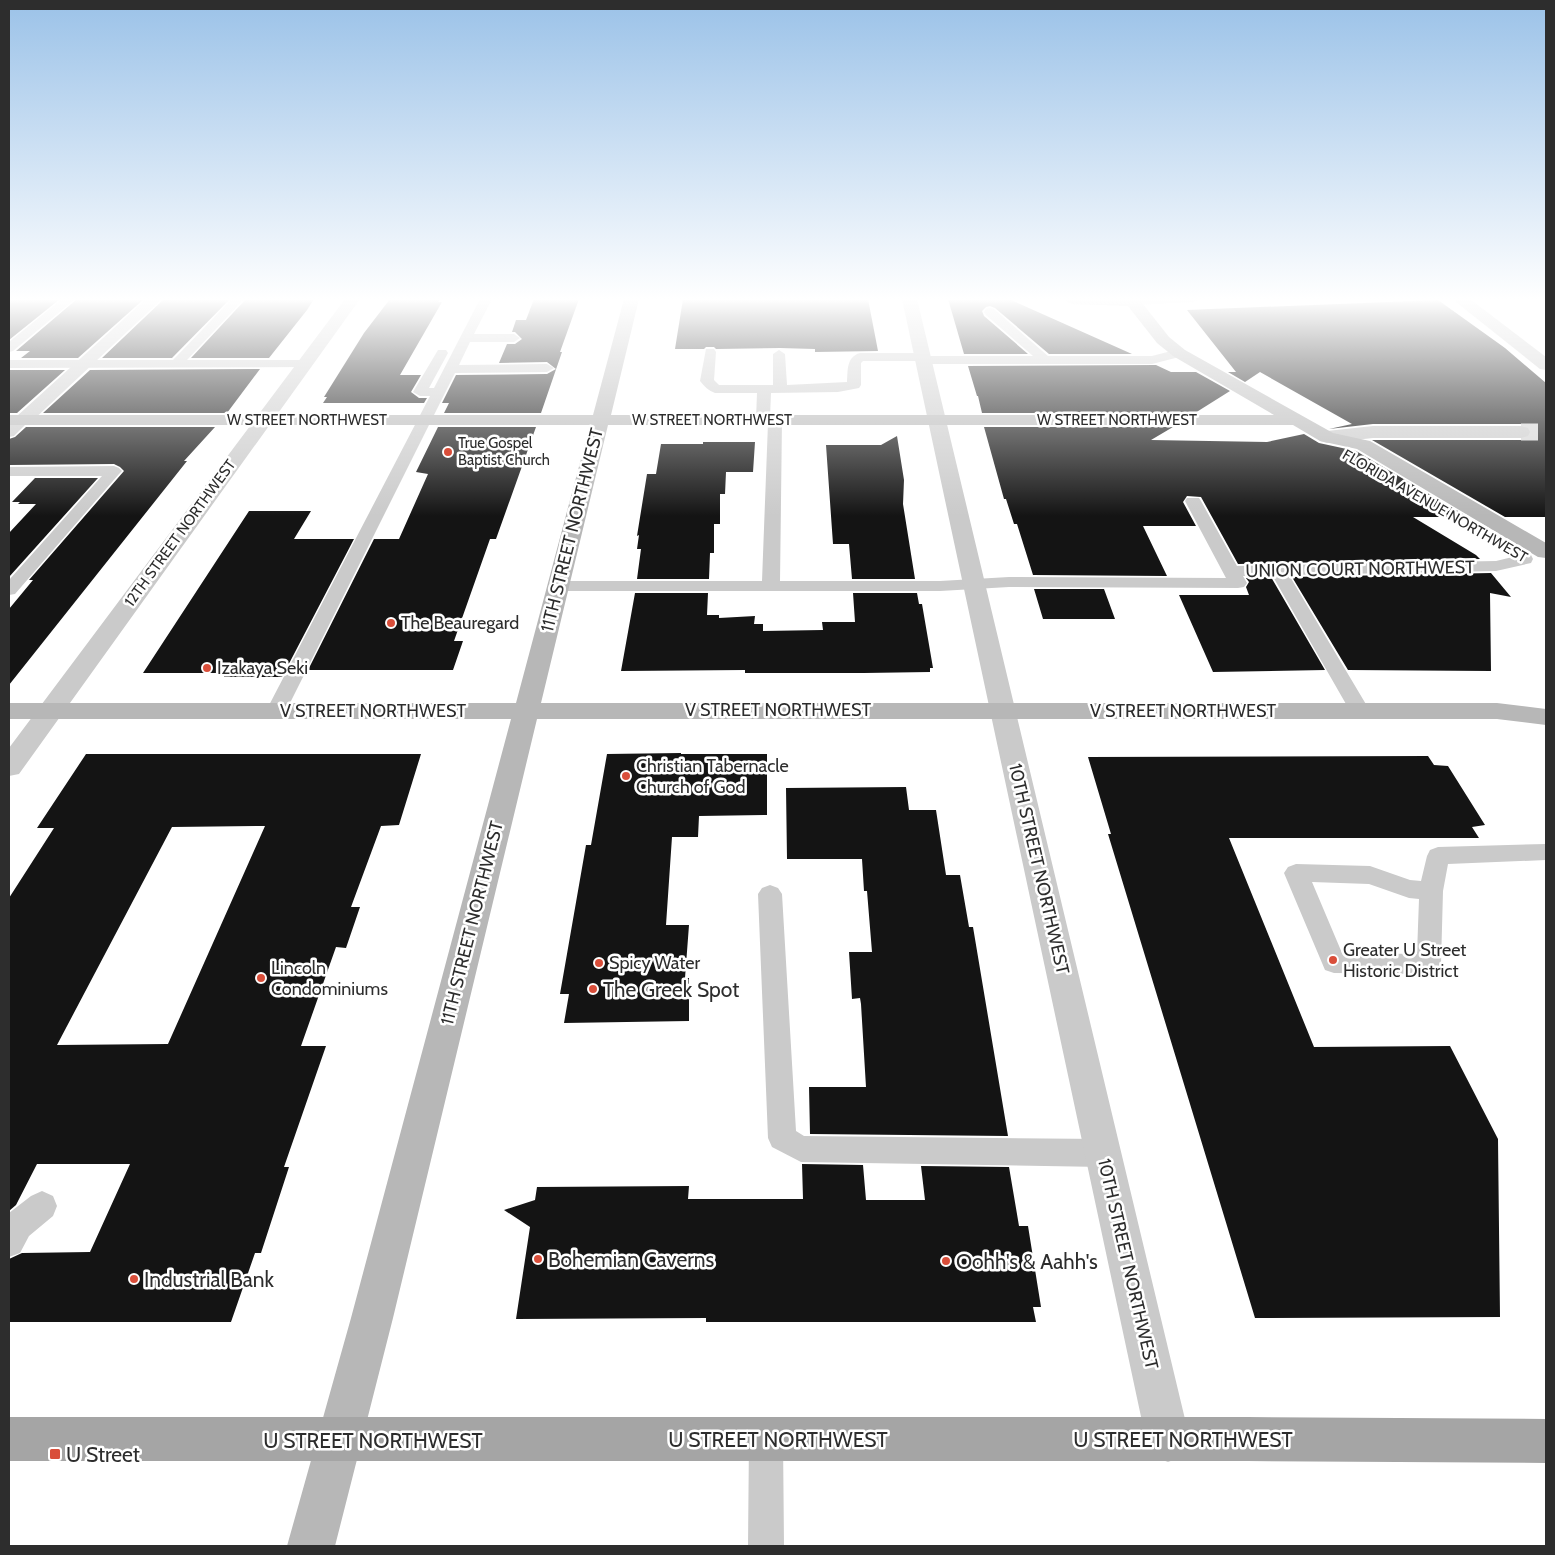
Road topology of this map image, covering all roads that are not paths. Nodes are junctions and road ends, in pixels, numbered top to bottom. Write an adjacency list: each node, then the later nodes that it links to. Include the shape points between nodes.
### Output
1 (74, 372): 14 (street)
2 (297, 372): 15 (street, 12TH STREET NORTHWEST)
3 (432, 372): 13 (lane, via 420,392)
4 (449, 372): 13 (lane)
5 (613, 372): 17 (street, 11TH STREET NORTHWEST)
6 (707, 372): 12 (lane, via 706,380 715,389)
7 (780, 372): 11 (lane)
8 (855, 372): 11 (lane, via 854,386)
9 (925, 372): 19 (street, 10TH STREET NORTHWEST)
10 (1211, 372): 20 (street, FLORIDA AVENUE NORTHWEST)
11 (780, 388): 12 (lane)
12 (764, 389): 18 (lane)
13 (439, 392): 16 (lane)
14 (16, 420): 15 (street, W STREET NORTHWEST); 22 (lane)
15 (262, 420): 16 (street, W STREET NORTHWEST); 38 (street, 12TH STREET NORTHWEST)
16 (424, 420): 17 (street, W STREET NORTHWEST); 39 (lane)
17 (601, 420): 18 (street, W STREET NORTHWEST); 32 (street, 11TH STREET NORTHWEST)
18 (769, 420): 19 (street, W STREET NORTHWEST); 33 (lane)
19 (937, 420): 20 (street, W STREET NORTHWEST); 31 (street, 10TH STREET NORTHWEST)
20 (1296, 420): 23 (street, FLORIDA AVENUE NORTHWEST)
21 (1521, 432): 23 (street, via 1373,432)
22 (9, 433)
23 (1327, 437): 26 (street, FLORIDA AVENUE NORTHWEST, via 1362,445); 27 (street, FLORIDA AVENUE NORTHWEST, via 1330,444)
24 (9, 471): 34 (lane, via 114,471)
25 (1193, 501): 28 (lane)
26 (1546, 552)
27 (1525, 559): 29 (lane, UNION COURT NORTHWEST, via 1496,566); 30 (street, FLORIDA AVENUE NORTHWEST)
28 (1231, 571): 29 (lane, UNION COURT NORTHWEST); 31 (lane, UNION COURT NORTHWEST, via 1238,583)
29 (1278, 571): 40 (lane)
30 (1546, 571)
31 (974, 584): 33 (lane); 36 (street, 10TH STREET NORTHWEST)
32 (558, 586): 33 (lane); 35 (street, 11TH STREET NORTHWEST)
33 (771, 586)
34 (9, 590)
35 (527, 710): 36 (street, V STREET NORTHWEST); 39 (street, V STREET NORTHWEST); 51 (street, 11TH STREET NORTHWEST)
36 (1004, 710): 40 (street, V STREET NORTHWEST); 46 (street, 10TH STREET NORTHWEST)
37 (9, 711): 38 (street, V STREET NORTHWEST)
38 (50, 711): 39 (street, V STREET NORTHWEST); 42 (street, 12TH STREET NORTHWEST)
39 (276, 711)
40 (1360, 711): 41 (street, V STREET NORTHWEST, via 1497,711)
41 (1546, 717)
42 (9, 767)
43 (1546, 852): 44 (lane, via 1438,856)
44 (1431, 891): 44 (lane, via 1429,964 1334,963 1296,872 1370,875 1409,889)
45 (770, 894): 46 (lane, via 782,1138 801,1149)
46 (1103, 1153): 52 (street, 10TH STREET NORTHWEST)
47 (42, 1206): 48 (lane, via 18,1225)
48 (9, 1242)
49 (9, 1439): 51 (main road, U STREET NORTHWEST)
50 (766, 1439): 51 (main road, U STREET NORTHWEST); 52 (main road, U STREET NORTHWEST); 55 (lane)
51 (340, 1440): 54 (street, 11TH STREET NORTHWEST)
52 (1168, 1440): 53 (main road, U STREET NORTHWEST)
53 (1546, 1441)
54 (311, 1546)
55 (766, 1546)

